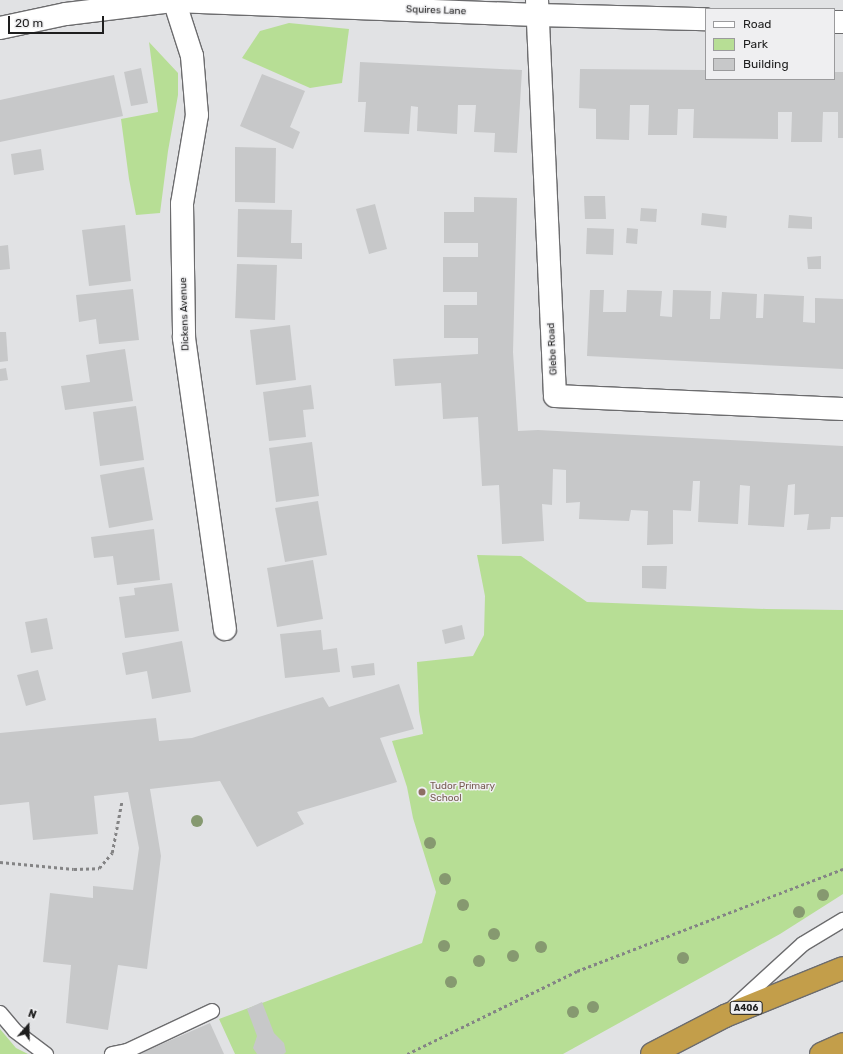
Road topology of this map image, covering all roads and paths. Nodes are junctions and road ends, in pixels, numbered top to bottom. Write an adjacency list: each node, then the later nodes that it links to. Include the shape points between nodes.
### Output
1 (174, 1): 2 (street, Squires Lane); 4 (street, Squires Lane, via 66,14); 6 (street, Dickens Avenue, via 192,56 196,115 182,204 184,338)
2 (537, 7): 3 (street, Squires Lane); 5 (street, Glebe Road, via 555,396)
3 (705, 18)
4 (0, 28)
5 (843, 409)
6 (225, 628)
7 (122, 800): 8 (path, via 112,853 99,868 74,869)
8 (0, 862)
9 (843, 869): 18 (path, via 577,971)
10 (843, 920): 14 (lane, via 803,944)
11 (843, 968): 14 (highway, A406)
12 (212, 1011): 17 (lane, via 127,1050)
13 (0, 1013): 16 (lane, via 15,1031)
14 (725, 1016): 19 (highway, A406)
15 (843, 1044): 20 (highway)
16 (46, 1054)
17 (112, 1054)
18 (407, 1054)
19 (652, 1054)
20 (821, 1054)

